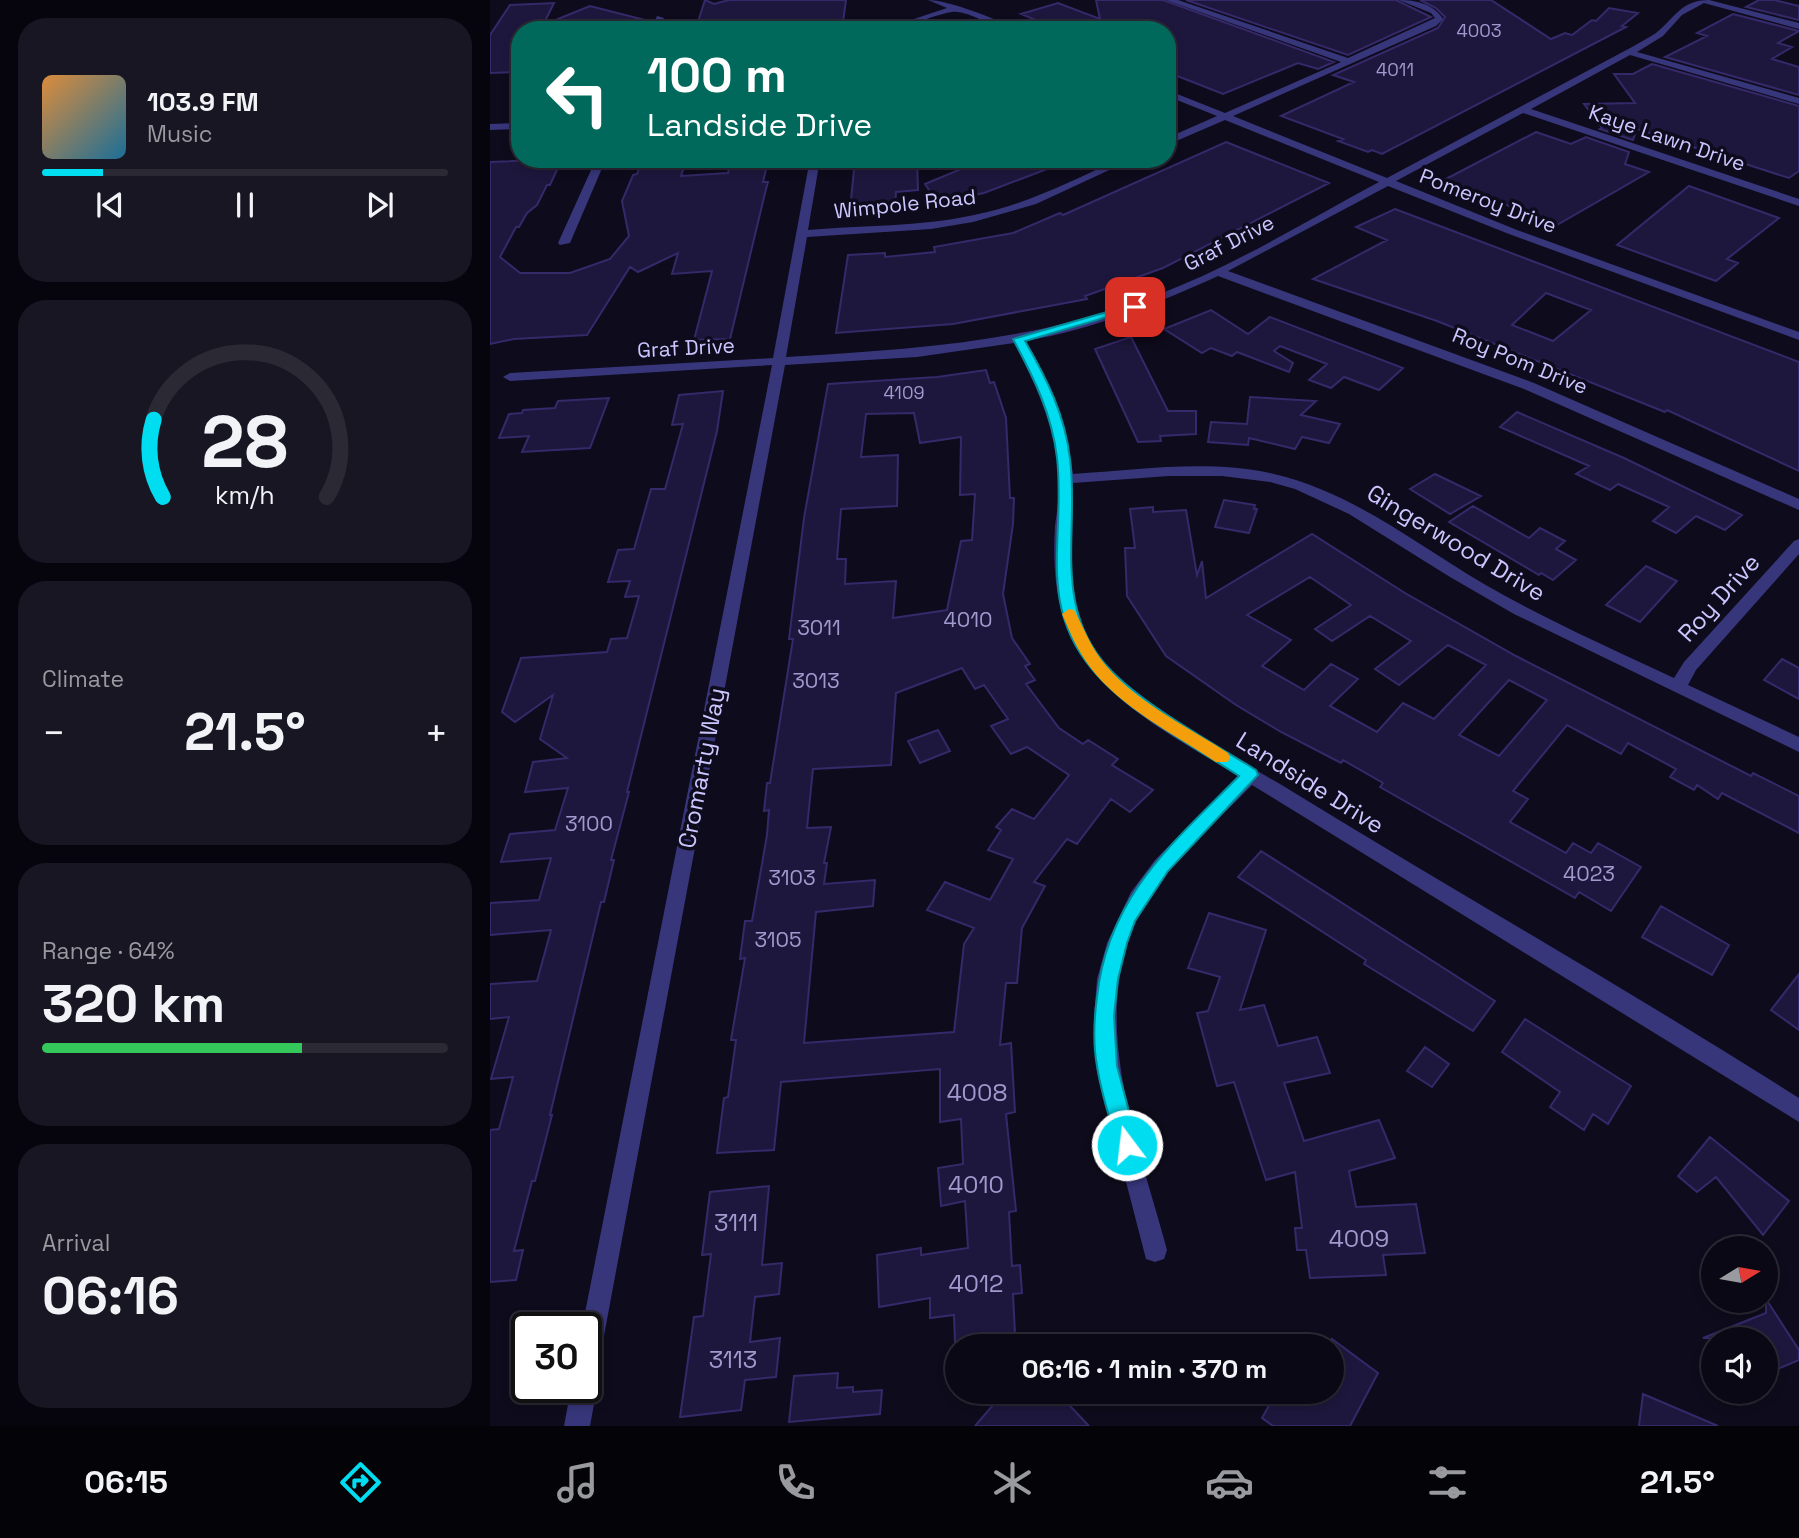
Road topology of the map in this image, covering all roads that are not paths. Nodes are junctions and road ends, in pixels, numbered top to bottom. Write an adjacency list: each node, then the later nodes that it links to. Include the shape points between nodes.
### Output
1 (932, 0): 5 (street)
2 (1170, 0): 12 (street)
3 (1403, 0): 12 (street, via 1439,16 1433,24)
4 (1702, 0): 10 (street); 11 (street, Graf Drive)
5 (957, 8): 8 (street); 9 (street)
6 (660, 18): 7 (street)
7 (659, 21)
8 (914, 21)
9 (990, 21)
10 (1799, 26)
11 (1629, 52): 14 (street); 15 (street, Graf Drive)
12 (1348, 61): 16 (street)
13 (1176, 97): 16 (street, Pomeroy Drive)
14 (1799, 101)
15 (1522, 109): 23 (street, Graf Drive); 24 (street, Kaye Lawn Drive)
16 (1225, 116): 19 (street); 23 (street, Pomeroy Drive)
17 (511, 126): 18 (street)
18 (490, 127)
19 (1176, 138)
20 (597, 168): 26 (street)
21 (813, 168): 25 (street, Cromarty Way)
22 (1107, 168): 25 (street, Wimpole Road, via 1030,202 975,219)
23 (1386, 182): 27 (street, Graf Drive); 28 (street, Pomeroy Drive)
24 (1799, 203)
25 (802, 234): 30 (street, Cromarty Way)
26 (564, 243)
27 (1219, 272): 29 (street, Graf Drive, via 1125,311); 33 (street, Roy Pom Drive, via 1529,386)
28 (1799, 336)
29 (1018, 339): 30 (street, Graf Drive, via 918,353); 32 (street, Landside Drive, via 1054,409)
30 (779, 362): 31 (street, Graf Drive); 40 (street, Cromarty Way)
31 (510, 377)
32 (1066, 479): 35 (street, Gingerwood Drive, via 1222,472 1269,477 1303,487 1347,505 1516,607); 37 (street, Landside Drive, via 1064,583 1068,610 1083,646 1124,693)
33 (1799, 505)
34 (1799, 544): 35 (street, Roy Drive, via 1690,666)
35 (1678, 686): 36 (street, Gingerwood Drive)
36 (1799, 745)
37 (1250, 775): 38 (street, Landside Drive); 39 (street, via 1162,866 1138,898 1117,943 1108,979 1107,1066)
38 (1799, 1111)
39 (1155, 1250)
40 (598, 1312)
41 (581, 1403): 42 (street)
42 (577, 1426)

